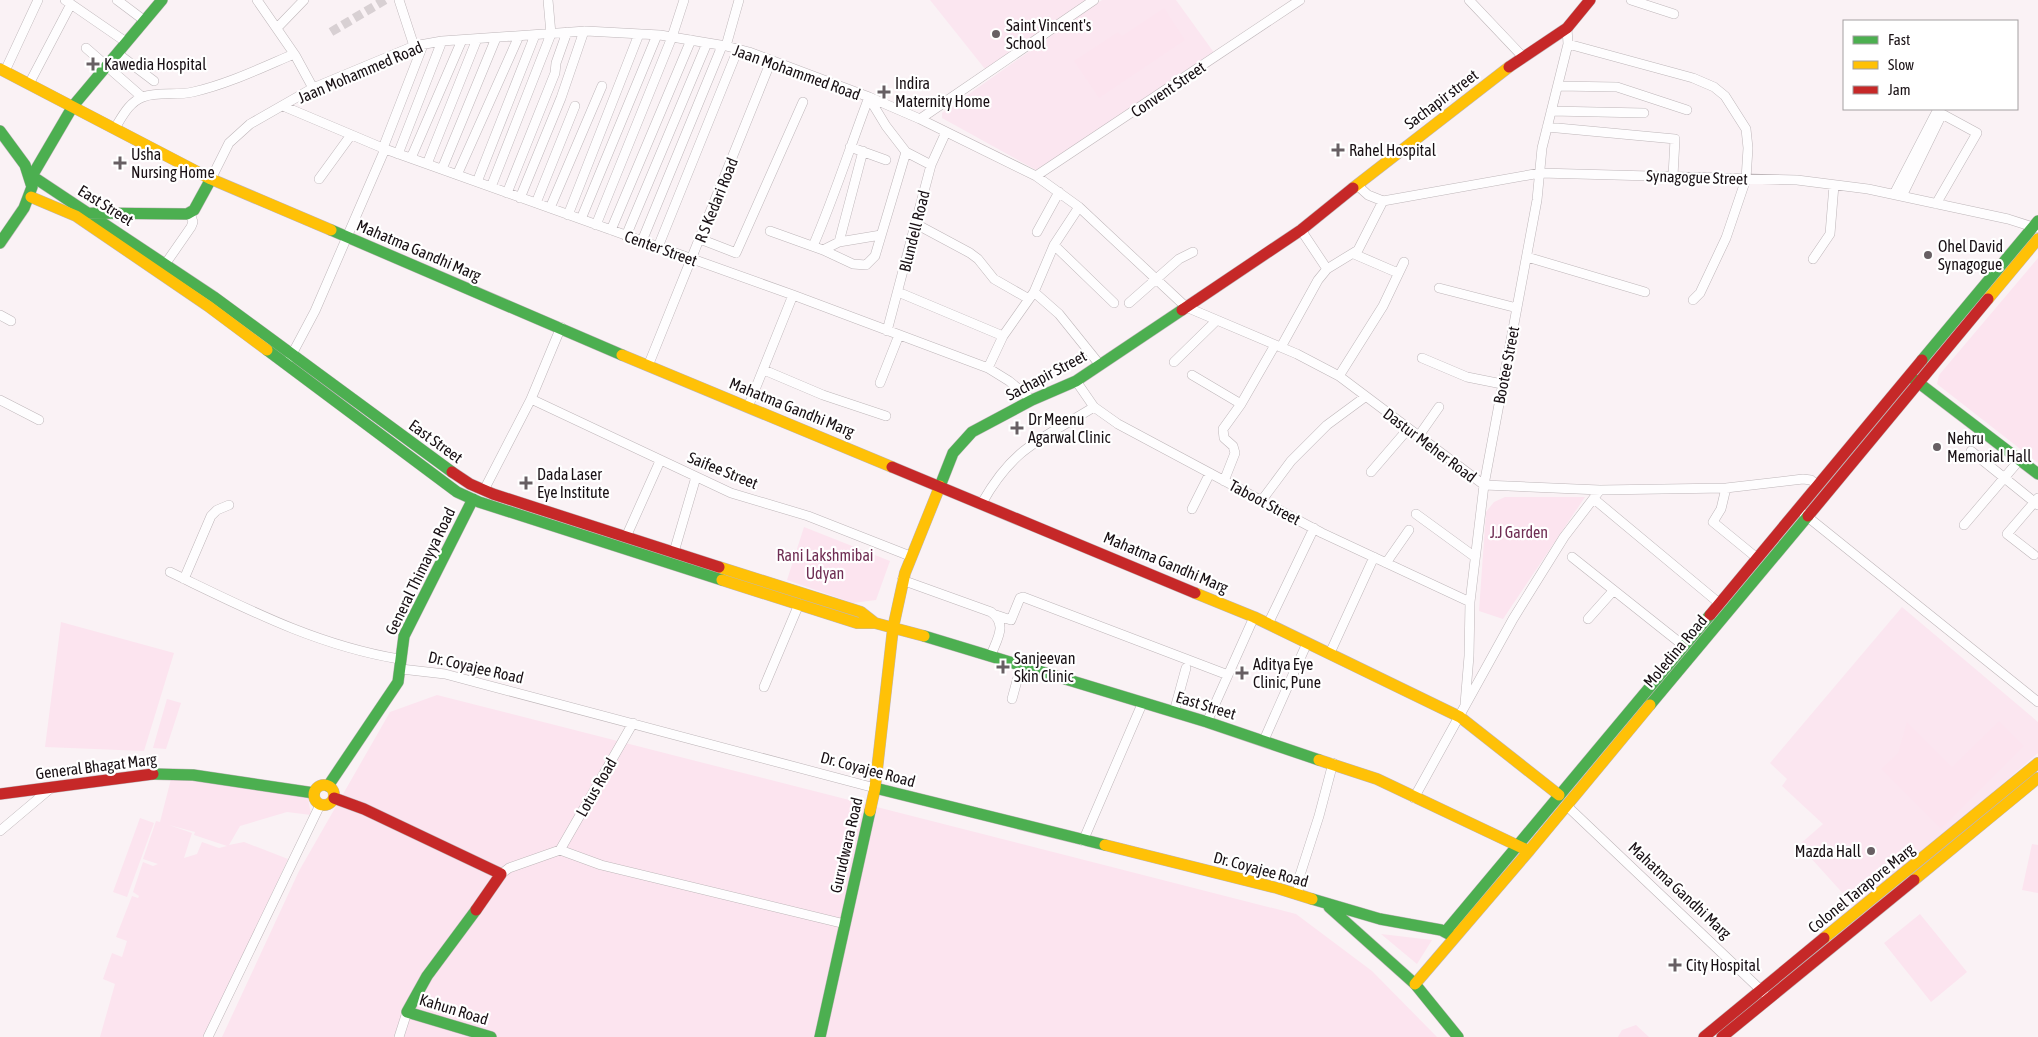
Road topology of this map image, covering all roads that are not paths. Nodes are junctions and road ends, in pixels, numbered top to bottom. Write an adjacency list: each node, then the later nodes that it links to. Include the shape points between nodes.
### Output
1 (38, 0): 45 (street)
2 (117, 0): 17 (street)
3 (162, 0): 17 (main road)
4 (257, 0): 18 (street)
5 (304, 0): 18 (street)
6 (548, 0): 22 (street)
7 (684, 0): 27 (street)
8 (739, 0): 37 (street)
9 (1094, 0): 61 (street)
10 (1300, 0): 81 (street, Convent Street)
11 (1469, 0): 42 (street)
12 (1590, 0): 19 (main road, Sachapir street)
13 (1631, 0): 16 (street)
14 (68, 2): 33 (street); 47 (street)
15 (400, 4): 36 (street)
16 (1674, 14)
17 (145, 20): 33 (main road)
18 (277, 28): 41 (street)
19 (1567, 28): 35 (street, Bootee Street); 42 (main road, Sachapir street)
20 (584, 31): 21 (street, Jaan Mohammed Road); 23 (street, Jaan Mohammed Road); 94 (street, via 564,91)
21 (567, 32): 22 (street, Jaan Mohammed Road); 92 (street, via 555,73)
22 (551, 34): 24 (street, Jaan Mohammed Road); 90 (street)
23 (638, 34): 25 (street, Jaan Mohammed Road); 102 (street)
24 (535, 35): 26 (street, Jaan Mohammed Road); 68 (street)
25 (656, 35): 27 (street, Jaan Mohammed Road); 104 (street)
26 (518, 36): 28 (street, Jaan Mohammed Road); 64 (street)
27 (672, 37): 31 (street, Jaan Mohammed Road); 106 (street)
28 (496, 38): 29 (street, Jaan Mohammed Road); 78 (street)
29 (477, 39): 30 (street, Jaan Mohammed Road); 76 (street)
30 (462, 40): 32 (street, Jaan Mohammed Road); 74 (street)
31 (691, 40): 34 (street, Jaan Mohammed Road); 108 (street)
32 (442, 41): 36 (street, Jaan Mohammed Road); 73 (street)
33 (126, 42): 40 (main road)
34 (707, 43): 37 (street, Jaan Mohammed Road); 113 (street)
35 (1568, 44): 49 (street, Bootee Street); 83 (street, via 1693,78 1714,87 1725,96 1746,129)
36 (419, 45): 50 (street, Jaan Mohammed Road); 70 (street)
37 (724, 46): 39 (street, Jaan Mohammed Road); 118 (street)
38 (86, 48): 44 (street)
39 (738, 49): 43 (street, Jaan Mohammed Road); 122 (street)
40 (117, 53): 44 (main road); 46 (street)
41 (296, 57): 50 (street); 51 (street, via 217,87 182,95)
42 (1523, 57): 87 (main road, Sachapir street)
43 (771, 60): 52 (street, Jaan Mohammed Road); 116 (street, R S Kedari Road)
44 (106, 66): 51 (street); 54 (main road)
45 (2, 70): 47 (main road, Mahatma Gandhi Marg)
46 (154, 81)
47 (29, 84): 54 (main road, Mahatma Gandhi Marg)
48 (602, 86): 99 (street)
49 (1558, 86): 57 (street, via 1618,87); 59 (street, Bootee Street)
50 (313, 88): 55 (street, Jaan Mohammed Road)
51 (142, 97): 63 (street, via 130,106)
52 (869, 98): 61 (street, Jaan Mohammed Road); 69 (street); 72 (street)
53 (803, 102): 116 (street, via 736,253)
54 (73, 106): 63 (main road, Mahatma Gandhi Marg); 89 (main road)
55 (283, 106): 67 (street, Center Street); 84 (street, Jaan Mohammed Road, via 250,124 229,143)
56 (575, 106): 96 (street)
57 (1688, 110)
58 (1938, 110): 93 (street)
59 (1551, 111): 60 (street); 62 (street, Bootee Street)
60 (1644, 113)
61 (920, 119): 66 (street, Jaan Mohammed Road)
62 (1547, 127): 79 (street, Bootee Street); 82 (street, via 1675,139)
63 (114, 128): 84 (main road, Mahatma Gandhi Marg)
64 (478, 129): 68 (street); 80 (street)
65 (0, 131): 89 (main road)
66 (946, 132): 77 (street, Blundell Road); 81 (street, Jaan Mohammed Road)
67 (351, 135): 70 (street, Center Street); 85 (street)
68 (495, 135): 86 (street)
69 (850, 148): 71 (street); 121 (street)
70 (384, 149): 73 (street, Center Street); 114 (street)
71 (863, 151): 75 (street); 119 (street)
72 (906, 152): 77 (street); 112 (street)
73 (398, 154): 74 (street, Center Street)
74 (411, 158): 76 (street, Center Street)
75 (886, 160)
76 (427, 164): 78 (street, Center Street)
77 (931, 165): 105 (street, Blundell Road)
78 (442, 170): 80 (street, Center Street)
79 (1540, 173): 82 (street, Synagogue Street); 95 (street, Synagogue Street); 126 (street, Bootee Street)
80 (457, 175): 86 (street, Center Street)
81 (1036, 176): 91 (street, Jaan Mohammed Road)
82 (1673, 176): 83 (street, Synagogue Street)
83 (1746, 178): 88 (street, Synagogue Street); 139 (street, via 1726,238 1700,293)
84 (211, 179): 101 (main road); 114 (main road, Mahatma Gandhi Marg)
85 (319, 179)
86 (477, 182): 90 (street, Center Street)
87 (1357, 185): 95 (street, via 1368,196); 109 (main road, Sachapir street)
88 (1834, 185): 93 (street, Synagogue Street); 128 (street, via 1832,226 1826,242)
89 (32, 187): 100 (main road, East Street); 103 (main road, East Street, via 45,203); 115 (main road)
90 (491, 187): 92 (street, Center Street)
91 (1059, 192): 98 (street, Jaan Mohammed Road); 111 (street)
92 (507, 193): 94 (street, Center Street)
93 (1898, 195): 97 (street, Synagogue Street); 97 (street, via 1942,114 1977,133)
94 (520, 198): 96 (street, Center Street)
95 (1383, 201): 125 (street)
96 (536, 203): 99 (street, Center Street)
97 (1936, 204): 107 (street, Synagogue Street)
98 (1078, 207): 120 (street); 133 (street, Jaan Mohammed Road)
99 (550, 208): 102 (street, Center Street)
100 (88, 212): 101 (main road); 103 (main road); 130 (main road, East Street)
101 (190, 212): 130 (street, via 191,228)
102 (568, 215): 104 (street, Center Street)
103 (76, 216): 153 (main road, East Street)
104 (581, 220): 106 (street, Center Street)
105 (916, 224): 135 (street, Blundell Road); 138 (street, Sachapir Street, via 970,252 994,278)
106 (596, 225): 108 (street, Center Street)
107 (2037, 225): 161 (main road)
108 (611, 230): 113 (street, Center Street)
109 (1301, 230): 131 (street); 142 (main road, Sachapir street)
110 (770, 231): 121 (street)
111 (1037, 232)
112 (881, 235): 119 (street); 123 (street, via 875,256 866,265 853,264)
113 (626, 236): 118 (street, Center Street)
114 (347, 237): 147 (main road, Mahatma Gandhi Marg); 153 (street)
115 (1, 239)
116 (700, 239): 127 (street, R S Kedari Road)
117 (2038, 239): 161 (main road)
118 (642, 241): 122 (street, Center Street)
119 (839, 242): 123 (street)
120 (1054, 245): 138 (street); 140 (street)
121 (813, 246): 123 (street)
122 (658, 247): 127 (street, Center Street)
123 (823, 250)
124 (1193, 252): 133 (street)
125 (1354, 254): 131 (street); 132 (street)
126 (1527, 257): 136 (street); 143 (street, Bootee Street)
127 (692, 259): 137 (street, Center Street); 156 (street, R S Kedari Road)
128 (1813, 260)
129 (1404, 262): 132 (street)
130 (166, 263): 153 (main road, East Street)
131 (1327, 269): 151 (street)
132 (1398, 273): 160 (street, via 1373,322)
133 (1156, 280): 141 (street); 142 (street, Jaan Mohammed Road)
134 (1439, 288): 143 (street)
135 (898, 292): 148 (street, Blundell Road); 150 (street)
136 (1645, 292)
137 (793, 295): 148 (street, Center Street); 158 (street)
138 (1031, 295): 150 (street); 155 (street, Sachapir Street, via 1059,314)
139 (1693, 300)
140 (1114, 303)
141 (1129, 303)
142 (1186, 307): 145 (street, Dastur Meher Road); 155 (main road, Sachapir Street)
143 (1517, 308): 164 (street, Bootee Street)
144 (0, 315): 146 (street)
145 (1217, 320): 151 (street, Dastur Meher Road); 154 (street)
146 (11, 321)
147 (561, 327): 156 (main road, Mahatma Gandhi Marg); 166 (street)
148 (887, 331): 149 (street, Center Street)
149 (899, 335): 157 (street, Center Street); 163 (street)
150 (1003, 336): 157 (street)
151 (1278, 346): 160 (street, Dastur Meher Road); 169 (street)
152 (1422, 358): 164 (street, via 1467,377)
153 (289, 359): 191 (main road, East Street, via 428,456); 193 (main road, East Street, via 457,492)
154 (1174, 362)
155 (1100, 365): 162 (main road, Sachapir Street)
156 (648, 366): 170 (main road, Mahatma Gandhi Marg)
157 (988, 368): 168 (street, Center Street)
158 (764, 370): 170 (street); 173 (street, via 823,395)
159 (1192, 375): 169 (street)
160 (1339, 376): 165 (street, Dastur Meher Road)
161 (1915, 376): 178 (main road); 188 (main road, Moledina Road); 202 (main road, Moledina Road)
162 (1076, 381): 168 (main road, Sachapir Street); 171 (street, Taboot Street)
163 (880, 383)
164 (1502, 384): 187 (street, Bootee Street)
165 (1365, 397): 175 (street, Dastur Meher Road); 195 (street, via 1327,426 1291,461)
166 (531, 399): 179 (street, Saifee Street); 191 (street)
167 (0, 400): 174 (street)
168 (1032, 400): 189 (main road, Sachapir Street, via 972,432 953,453)
169 (1241, 404): 186 (street, via 1223,429 1222,434 1235,453)
170 (748, 407): 189 (main road, Mahatma Gandhi Marg)
171 (1094, 407): 182 (street, Taboot Street, via 1118,424); 197 (street, via 1041,437 1014,457 996,478)
172 (1439, 407): 176 (street)
173 (886, 416)
174 (38, 420)
175 (1408, 429): 176 (street, Dastur Meher Road); 181 (street)
176 (1418, 437): 187 (street, Dastur Meher Road)
177 (1971, 451): 184 (street)
178 (2021, 458): 180 (main road); 183 (main road); 184 (street)
179 (660, 461): 185 (street, Saifee Street); 206 (street)
180 (2038, 467)
181 (1371, 472)
182 (1210, 473): 186 (street, Taboot Street); 200 (street)
183 (2038, 474)
184 (2004, 477): 196 (street); 203 (street)
185 (696, 478): 207 (street); 208 (street, Saifee Street, via 731,493 808,516)
186 (1224, 481): 195 (street, Taboot Street)
187 (1484, 485): 192 (street, Dastur Meher Road); 211 (street, Bootee Street)
188 (1817, 485): 190 (street, Dastur Meher Road, via 1803,479); 199 (main road, Moledina Road)
189 (940, 486): 197 (main road, Mahatma Gandhi Marg); 208 (main road)
190 (1726, 488): 192 (street, Dastur Meher Road); 213 (street, via 1721,509 1713,522)
191 (484, 490): 206 (main road, East Street)
192 (1600, 490): 194 (street)
193 (473, 499): 221 (main road, East Street); 232 (main road, General Thimayya Road, via 404,636)
194 (1594, 499): 220 (street); 240 (street, via 1564,537)
195 (1262, 500): 204 (street, Taboot Street)
196 (2037, 501): 209 (street, via 2007,534)
197 (982, 503): 223 (main road, Mahatma Gandhi Marg)
198 (229, 505): 216 (street, via 216,510 211,516)
199 (1797, 508): 202 (street); 213 (main road, Moledina Road)
200 (1192, 509)
201 (1416, 514): 211 (street)
202 (1807, 516): 238 (street); 258 (main road, Moledina Road)
203 (1964, 525)
204 (1314, 528): 210 (street, Taboot Street); 226 (street)
205 (1409, 530): 214 (street)
206 (626, 536): 207 (main road, East Street)
207 (674, 552): 225 (main road, East Street, via 861,612)
208 (910, 556): 217 (main road)
209 (2034, 556)
210 (1374, 557): 214 (street, Taboot Street); 230 (street)
211 (1475, 557): 219 (street, Bootee Street)
212 (1572, 557): 218 (street)
213 (1757, 558): 220 (main road, Moledina Road)
214 (1386, 563): 219 (street, Taboot Street)
215 (170, 572): 216 (street, Dr. Coyajee Road)
216 (184, 579): 232 (street, Dr. Coyajee Road, via 279,625)
217 (902, 580): 222 (street); 227 (main road)
218 (1613, 591): 224 (street); 229 (street)
219 (1470, 602): 240 (street, Bootee Street)
220 (1719, 603): 229 (main road, Moledina Road)
221 (799, 604): 225 (main road, East Street, via 857,623); 236 (street)
222 (996, 616): 231 (street, via 1001,627); 235 (street, via 1011,620 1020,598 1026,598)
223 (1254, 617): 226 (main road, Mahatma Gandhi Marg); 235 (street)
224 (1588, 619)
225 (875, 623): 227 (main road, East Street)
226 (1268, 624): 228 (main road, Mahatma Gandhi Marg)
227 (893, 628): 231 (main road, East Street); 251 (main road, Gurudwara Road)
228 (1307, 642): 230 (main road, Mahatma Gandhi Marg); 245 (street)
229 (1684, 646): 254 (main road, Moledina Road)
230 (1330, 653): 242 (main road, Mahatma Gandhi Marg)
231 (991, 655): 233 (main road, East Street)
232 (400, 664): 244 (street, Dr. Coyajee Road); 249 (main road, General Thimayya Road, via 394,689)
233 (1021, 666): 237 (street); 239 (main road, East Street)
234 (1186, 668): 241 (street)
235 (1228, 675): 243 (street)
236 (764, 687)
237 (1012, 699)
238 (2038, 702)
239 (1142, 704): 241 (main road, East Street); 260 (street)
240 (1465, 704): 242 (street)
241 (1174, 712): 243 (main road, East Street)
242 (1460, 717): 254 (main road, Mahatma Gandhi Marg); 256 (street)
243 (1207, 722): 245 (main road, East Street)
244 (633, 723): 251 (street, Dr. Coyajee Road); 262 (street, Lotus Road)
245 (1264, 740): 246 (main road, East Street)
246 (1332, 763): 256 (main road, East Street, via 1377,779); 264 (street, via 1299,878)
247 (2038, 763): 273 (main road, Colonel Tarapore Marg)
248 (2038, 778): 273 (main road, Colonel Tarapore Marg)
249 (328, 786): 252 (main road, via 320,786); 255 (main road)
250 (52, 788): 252 (main road, General Bhagat Marg, via 172,774); 253 (main road, General Bhagat Marg); 259 (street)
251 (875, 788): 260 (main road, Dr. Coyajee Road); 267 (main road, Gurudwara Road)
252 (314, 793): 257 (main road)
253 (0, 794)
254 (1559, 795): 261 (main road, Moledina Road)
255 (334, 798): 257 (main road, via 328,804); 263 (main road)
256 (1414, 798): 261 (main road, East Street)
257 (320, 805): 275 (street)
258 (1567, 806): 261 (main road, Moledina Road); 273 (street, Mahatma Gandhi Marg)
259 (0, 831)
260 (1083, 841): 264 (main road, Dr. Coyajee Road)
261 (1524, 848): 268 (main road)
262 (560, 850): 263 (street, via 516,864); 267 (street, via 601,865)
263 (501, 874): 274 (main road, via 472,918 423,980)
264 (1298, 895): 265 (main road, Dr. Coyajee Road)
265 (1327, 905): 266 (main road, Dr. Coyajee Road); 269 (main road)
266 (1376, 918): 268 (main road, Dr. Coyajee Road); 269 (main road, via 1369,924)
267 (845, 924): 278 (main road, Gurudwara Road)
268 (1450, 934): 270 (main road)
269 (1365, 939): 271 (main road)
270 (1432, 966): 271 (main road); 272 (main road)
271 (1415, 984): 272 (main road)
272 (1423, 993): 279 (main road)
273 (1766, 994): 280 (main road, Colonel Tarapore Marg); 281 (main road, Colonel Tarapore Marg)
274 (407, 1012): 276 (street); 277 (main road, Kahun Road)
275 (208, 1037)
276 (399, 1037)
277 (491, 1037)
278 (820, 1037)
279 (1458, 1037)
280 (1704, 1037)
281 (1722, 1037)

